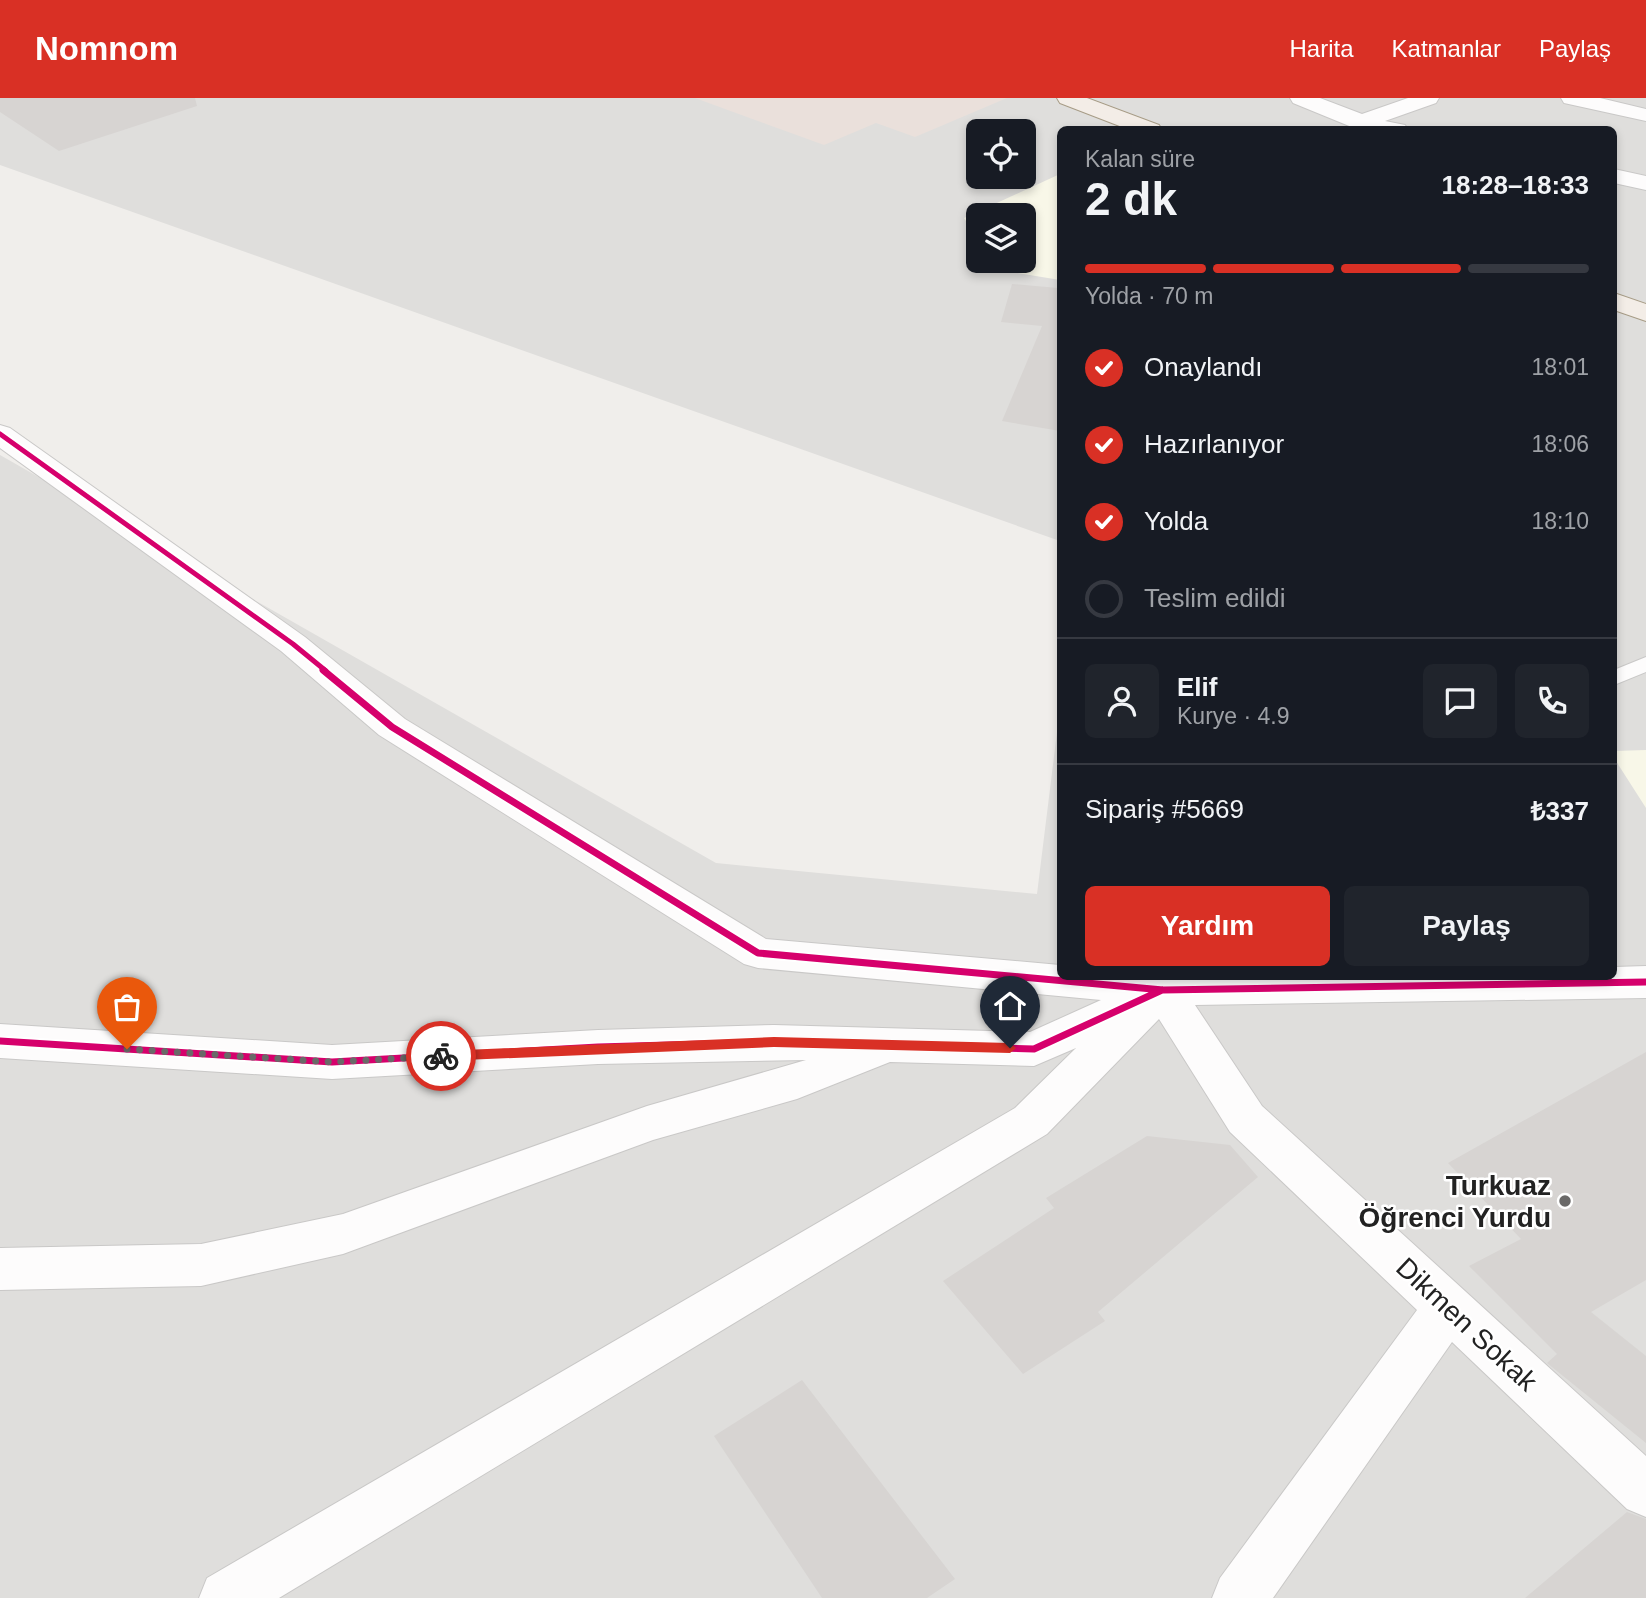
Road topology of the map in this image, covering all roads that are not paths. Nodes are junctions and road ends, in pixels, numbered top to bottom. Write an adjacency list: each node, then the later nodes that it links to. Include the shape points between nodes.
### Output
1 (1069, 98): 6 (main road)
2 (1301, 98): 7 (street)
3 (1427, 98): 7 (street)
4 (1572, 98): 5 (street)
5 (1646, 115)
6 (1141, 126)
7 (1353, 126)
8 (1617, 177): 9 (street)
9 (1646, 183)
10 (1617, 302): 11 (main road)
11 (1646, 313)
12 (0, 434): 15 (street, via 293,644 392,727 758,953)
13 (1646, 664): 14 (lane)
14 (1617, 677)
15 (1057, 975)
16 (1122, 980): 18 (street)
17 (1646, 982): 18 (street)
18 (1163, 983): 20 (street, via 1034,1049); 22 (street, Dikmen Sokak, via 1246,1119); 24 (street, via 1031,1121)
19 (0, 1041): 20 (street, via 332,1062 612,1046)
20 (890, 1045): 21 (street, via 781,1087 647,1124 343,1234 201,1265)
21 (0, 1269)
22 (1448, 1307): 23 (street, Dikmen Sokak); 25 (street)
23 (1646, 1491)
24 (227, 1598)
25 (1240, 1598)

